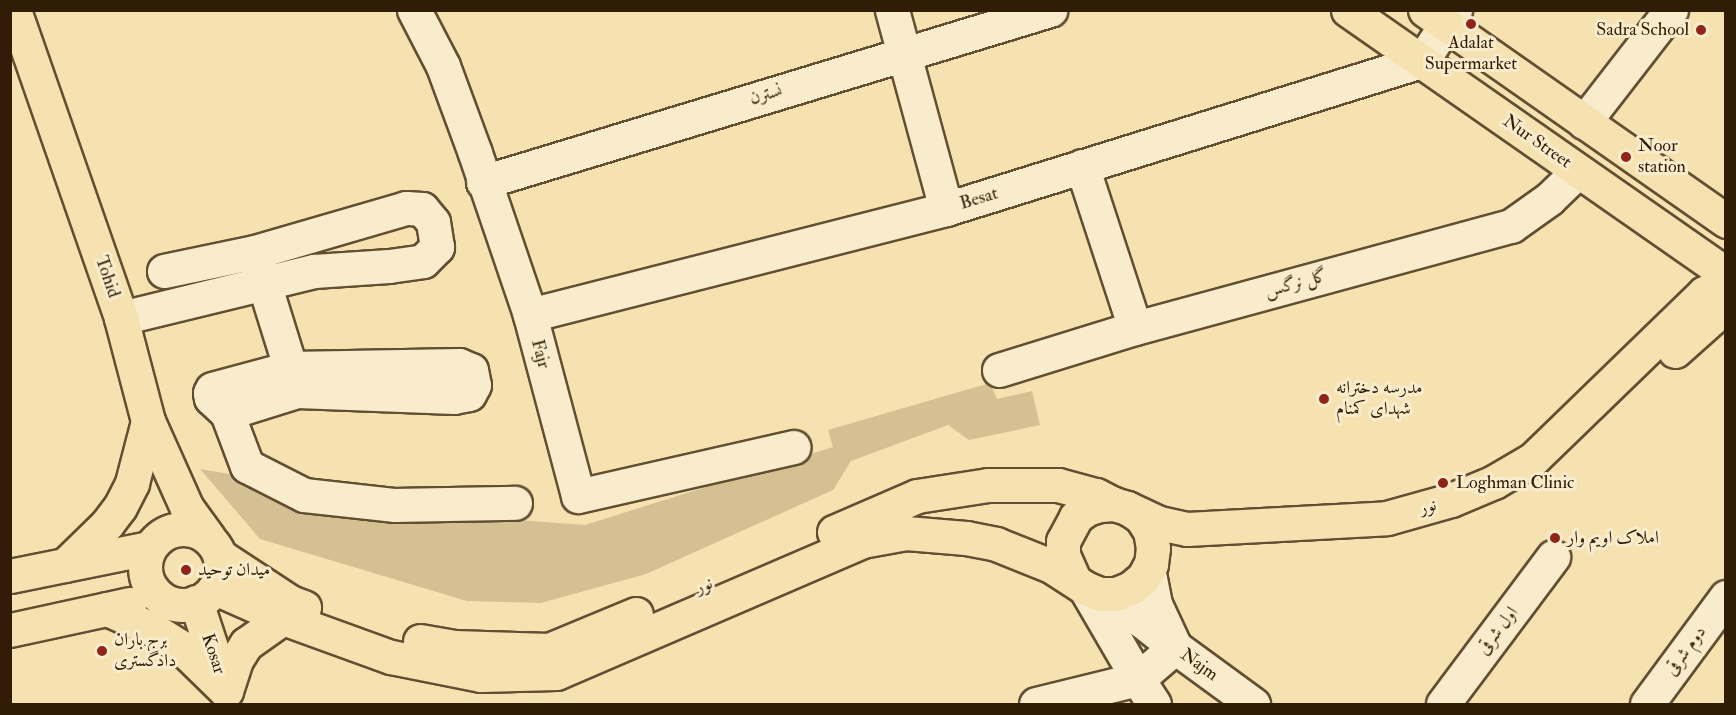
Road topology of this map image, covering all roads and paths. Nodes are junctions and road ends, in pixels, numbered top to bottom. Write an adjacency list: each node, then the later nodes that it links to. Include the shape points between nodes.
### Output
1 (14, 10): 23 (main road, Tohid)
2 (414, 10): 13 (street, Fajr, via 443,66)
3 (892, 10): 8 (street)
4 (1050, 10): 8 (street, نسترن)
5 (1348, 10): 9 (main road, Nur Street)
6 (1671, 10): 10 (street)
7 (1442, 15): 9 (street); 10 (main road)
8 (903, 53): 13 (street, نسترن); 14 (street)
9 (1422, 61): 11 (street, Besat); 12 (main road, Nur Street)
10 (1584, 122): 15 (main road)
11 (1082, 166): 14 (street, Besat); 24 (street)
12 (1578, 171): 18 (main road, Nur Street); 24 (street, گل نرگس, via 1549,199 1511,226)
13 (483, 182): 22 (street, Fajr)
14 (946, 209): 22 (street, Besat)
15 (1725, 221)
16 (255, 252): 17 (street); 19 (street); 19 (street, via 406,208 422,209 434,222 437,247 423,261 314,271)
17 (165, 271)
18 (1725, 274)
19 (264, 283): 23 (street); 28 (street, via 294,379 227,413 247,466 304,495 395,505)
20 (1725, 283): 29 (main road, نور, via 1704,293 1533,459 1494,482 1451,500 1387,518 1187,529 1159,523)
21 (1725, 300): 34 (main road, نور, via 1721,310 1524,487 1473,514 1425,530 1375,538 1188,543 1163,554)
22 (530, 315): 27 (street, Fajr, via 578,496)
23 (121, 318): 26 (main road, Tohid)
24 (1135, 328): 25 (street, گل نرگس)
25 (999, 370)
26 (148, 421): 30 (main road); 31 (main road, Tohid, via 187,508); 33 (main road, via 132,483 120,507)
27 (793, 447)
28 (515, 504)
29 (1120, 506): 34 (main road, via 1141,518 1150,531 1153,548); 36 (main road, via 1087,509 1068,528 1063,555); 41 (main road, نور, via 1082,490 1030,483 948,489 917,496 549,650 454,647)
30 (158, 540): 31 (main road, via 182,528 196,530); 33 (main road); 38 (main road, via 145,569)
31 (214, 547): 37 (main road, via 222,567); 41 (main road)
32 (1553, 557): 48 (street, اول شرقی)
33 (65, 565): 35 (main road)
34 (1149, 567): 36 (main road, via 1131,588 1116,594); 43 (street, via 1155,604)
35 (10, 576)
36 (1084, 587): 41 (main road, نور, via 1028,556 996,544 906,533 862,541 556,673 480,675 402,660); 43 (street, Najm, via 1142,621); 44 (street)
37 (205, 595): 38 (main road, via 176,604); 41 (main road); 45 (main road, Kosar)
38 (159, 596): 40 (main road)
39 (1725, 597): 49 (street, دوم شرقی)
40 (107, 609): 42 (main road); 45 (main road, via 181,647)
41 (287, 610): 45 (main road, via 246,644 236,660)
42 (10, 630)
43 (1174, 647): 44 (street); 47 (street, Najm)
44 (1146, 692): 46 (street)
45 (229, 698)
46 (1036, 705)
47 (1253, 705)
48 (1443, 705)
49 (1647, 705)

